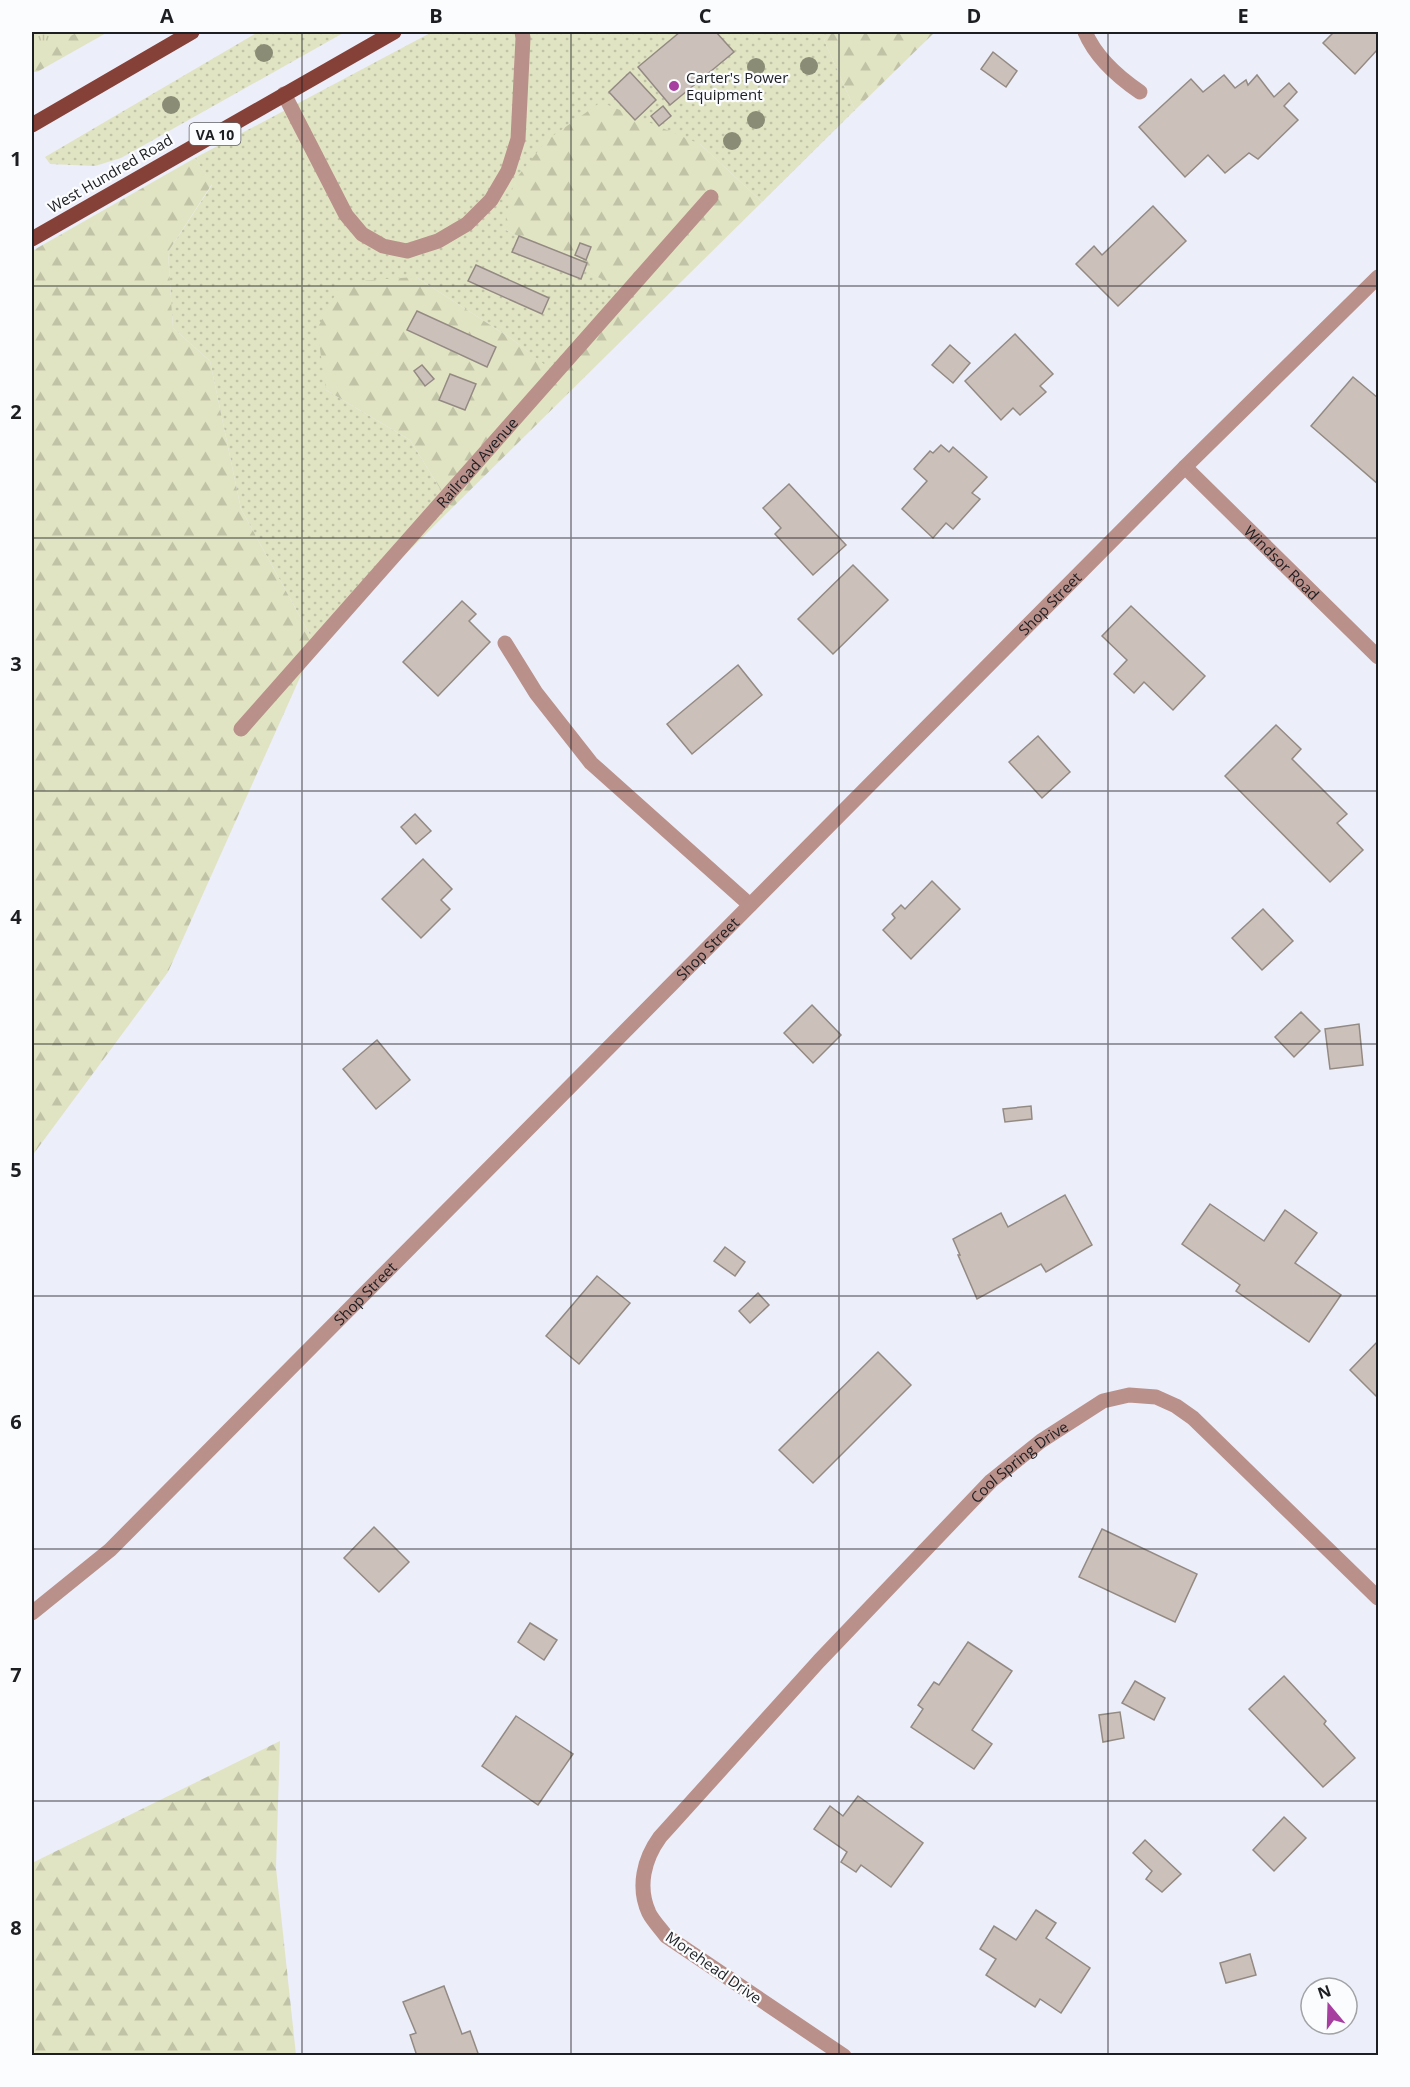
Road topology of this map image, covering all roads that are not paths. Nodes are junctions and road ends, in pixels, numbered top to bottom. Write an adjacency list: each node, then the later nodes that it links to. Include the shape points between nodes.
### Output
1 (192, 32): 7 (main road)
2 (394, 32): 6 (main road, West Hundred Road / VA 10)
3 (522, 32): 6 (street, via 518,140 508,171 491,200 467,224 438,241 406,251 372,240 346,215)
4 (1085, 32): 5 (street, via 1105,63)
5 (1140, 92)
6 (284, 94): 9 (main road, West Hundred Road / VA 10)
7 (32, 125)
8 (711, 197): 14 (street, Railroad Avenue)
9 (33, 234)
10 (1378, 277): 11 (street, Shop Street)
11 (1185, 467): 13 (street, Windsor Road); 15 (street, Shop Street)
12 (505, 643): 15 (street, via 536,693 591,763)
13 (1378, 657)
14 (241, 729)
15 (750, 905): 17 (street, Shop Street, via 110,1550)
16 (1378, 1598): 18 (street, Cool Spring Drive, via 1193,1418 1156,1397 1130,1395 1103,1401 1041,1441 991,1481)
17 (32, 1613)
18 (702, 1790): 19 (street, Morehead Drive, via 652,1848 645,1866 643,1890 650,1913 666,1936)
19 (843, 2055)

